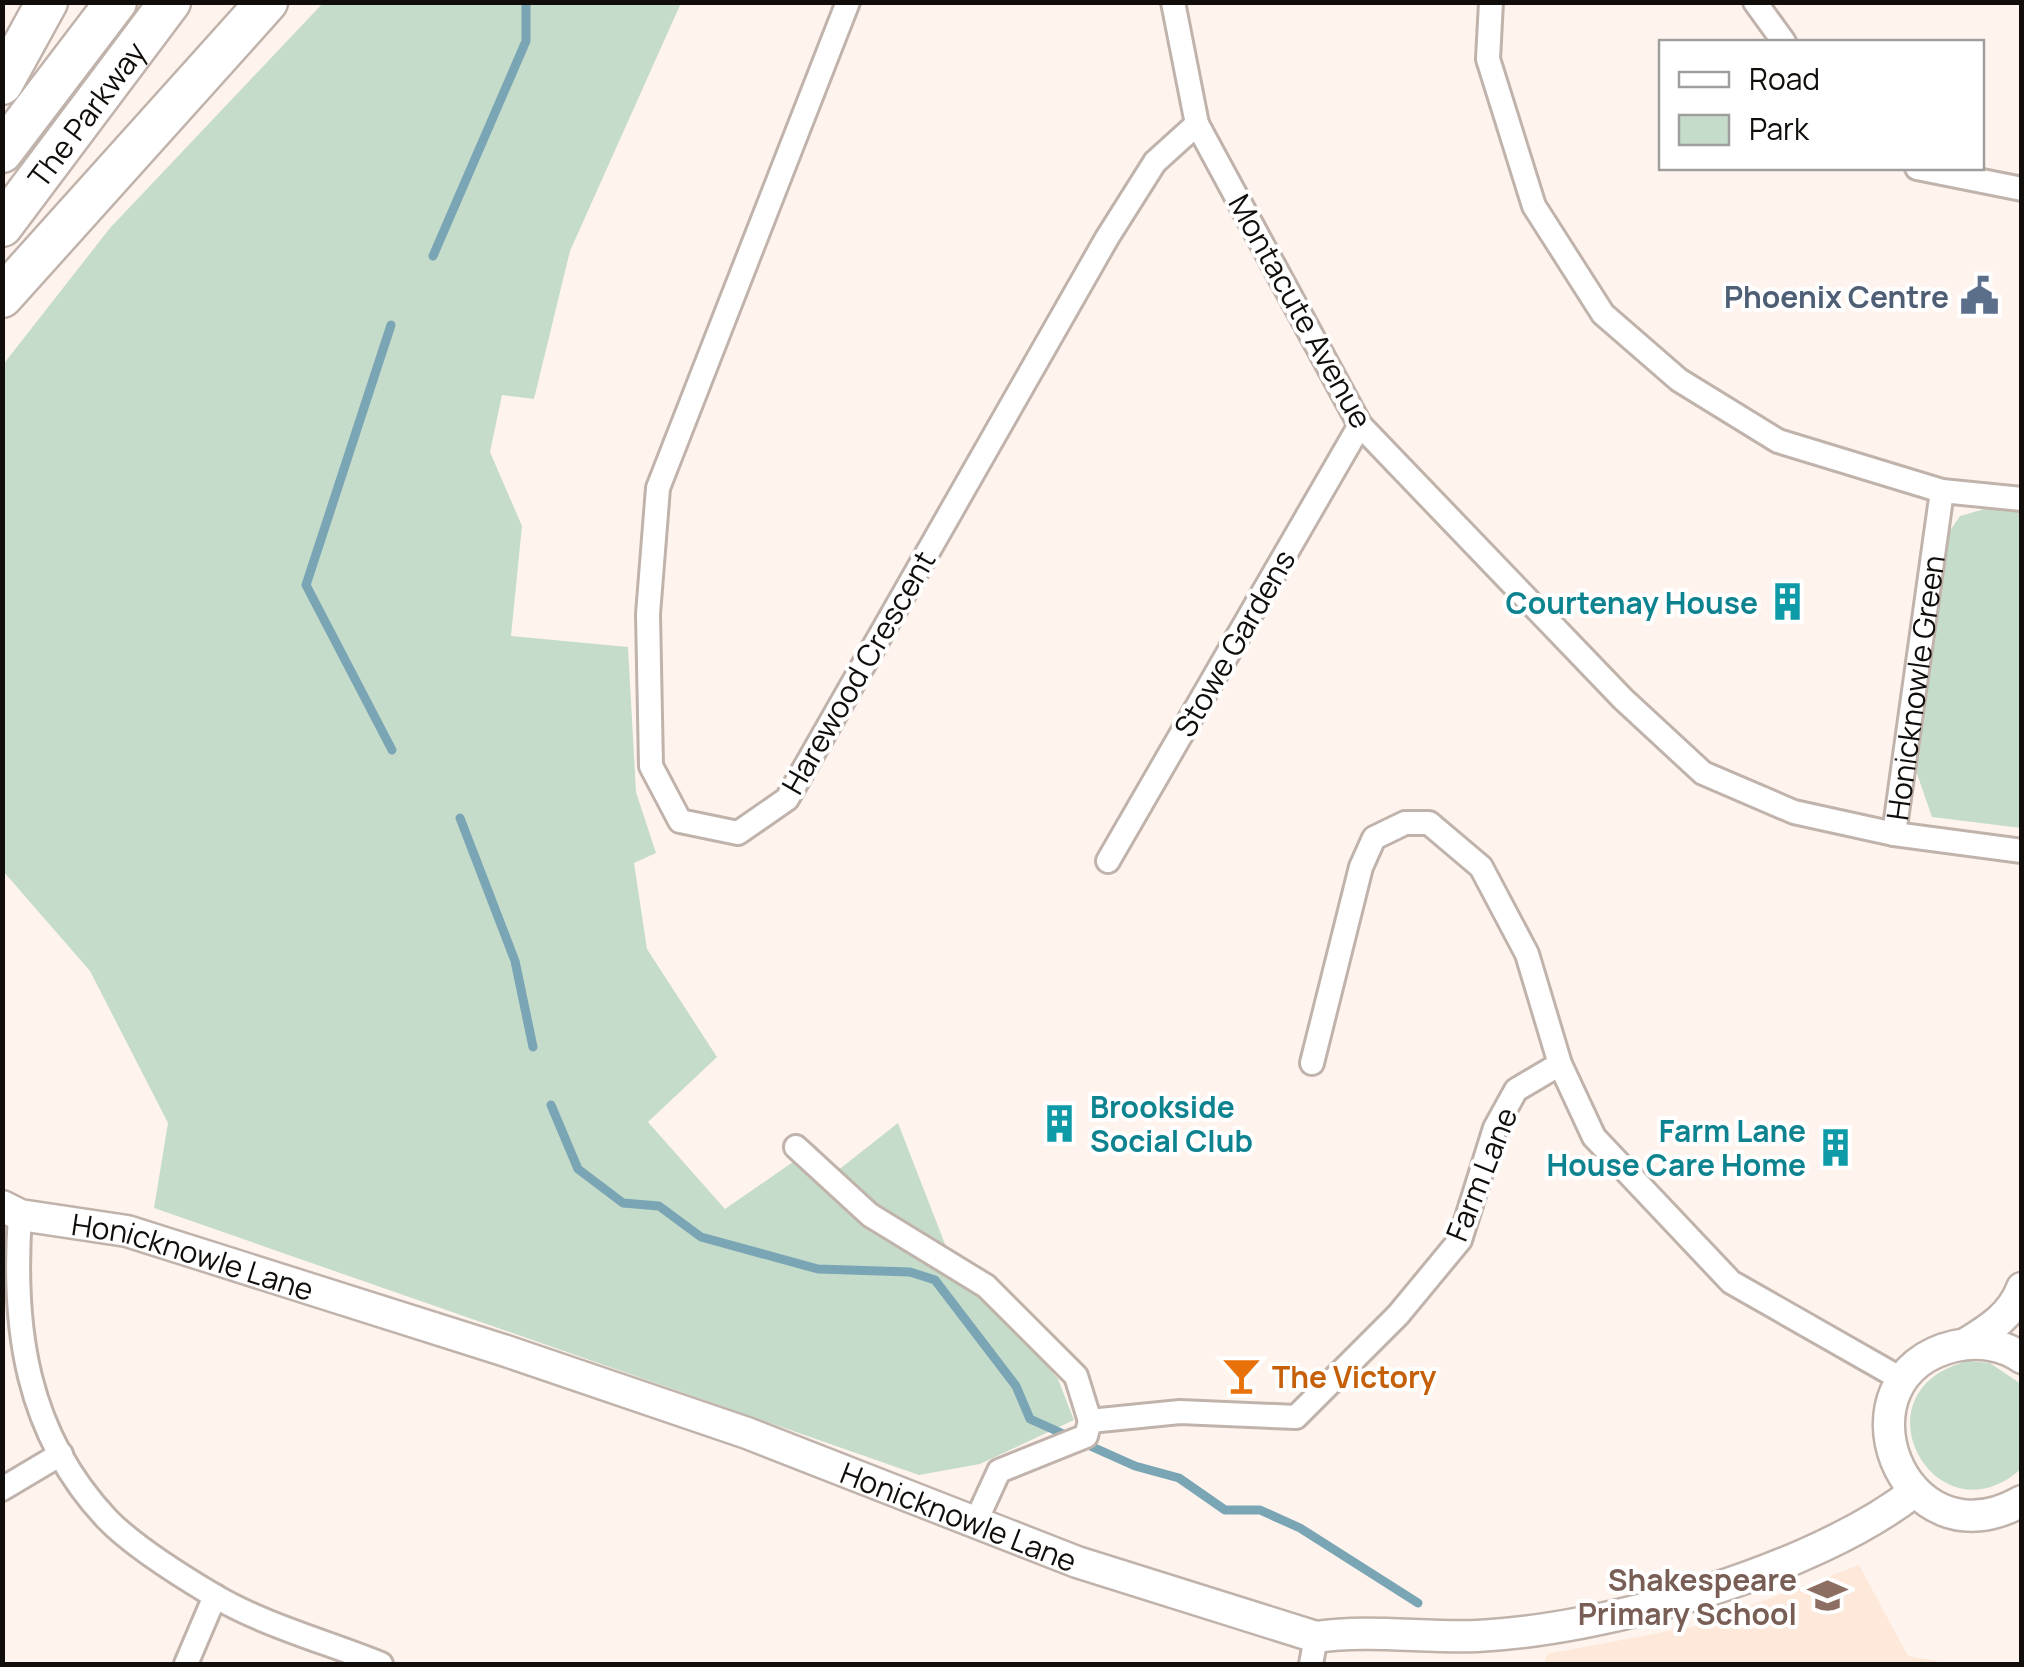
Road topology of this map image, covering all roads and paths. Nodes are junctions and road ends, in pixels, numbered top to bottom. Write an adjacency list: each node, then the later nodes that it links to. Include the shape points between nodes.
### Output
1 (47, 2): 10 (highway)
2 (116, 2): 12 (highway, The Parkway)
3 (170, 2): 15 (highway, The Parkway)
4 (267, 2): 16 (highway)
5 (848, 2): 11 (street, Harewood Crescent, via 658,488 648,614 651,766 680,822 738,834 787,799 1107,238 1155,162)
6 (1173, 2): 11 (street, Montacute Avenue)
7 (1490, 2): 18 (street, via 1488,59 1534,206 1602,314 1678,380 1778,441)
8 (1756, 2): 9 (street)
9 (1783, 40)
10 (2, 84)
11 (1197, 124): 17 (street, Montacute Avenue)
12 (2, 152)
13 (1927, 170): 14 (street)
14 (2022, 189)
15 (2, 226)
16 (2, 297)
17 (1360, 425): 20 (street, Montacute Avenue, via 1623,699 1704,773 1794,812); 22 (street, Stowe Gardens)
18 (1942, 490): 19 (street); 20 (street, Honicknowle Green)
19 (2022, 500)
20 (1894, 834): 21 (street, Honicknowle Green)
21 (2022, 852)
22 (1108, 861)
23 (1312, 1063): 24 (street, via 1360,867 1374,838 1405,823 1429,824 1481,867 1527,954)
24 (1560, 1064): 30 (street, via 1594,1137 1731,1282); 31 (street, Farm Lane, via 1516,1090 1495,1128 1460,1240 1296,1417 1180,1412)
25 (796, 1148): 31 (street, via 870,1215 986,1286 1076,1376)
26 (12, 1211): 32 (street, via 22,1350 39,1410); 36 (street, Honicknowle Lane, via 127,1232 484,1344 747,1433)
27 (2022, 1288): 28 (street, via 1997,1324)
28 (1966, 1344): 29 (street, via 1992,1345); 30 (street, via 1942,1349)
29 (2022, 1358)
30 (1903, 1380): 34 (street, via 1892,1402 1889,1438 1899,1472)
31 (1088, 1428): 36 (street, Farm Lane, via 999,1471)
32 (61, 1454): 33 (street); 37 (street, via 108,1520)
33 (2, 1489)
34 (1914, 1492): 35 (street, via 1957,1514 1982,1516); 38 (street, Honicknowle Lane, via 1879,1519 1769,1572 1655,1604 1540,1630 1342,1633)
35 (2022, 1501)
36 (976, 1521): 38 (street, Honicknowle Lane)
37 (215, 1596): 39 (street); 40 (street)
38 (1314, 1651)
39 (186, 1664)
40 (381, 1664)

